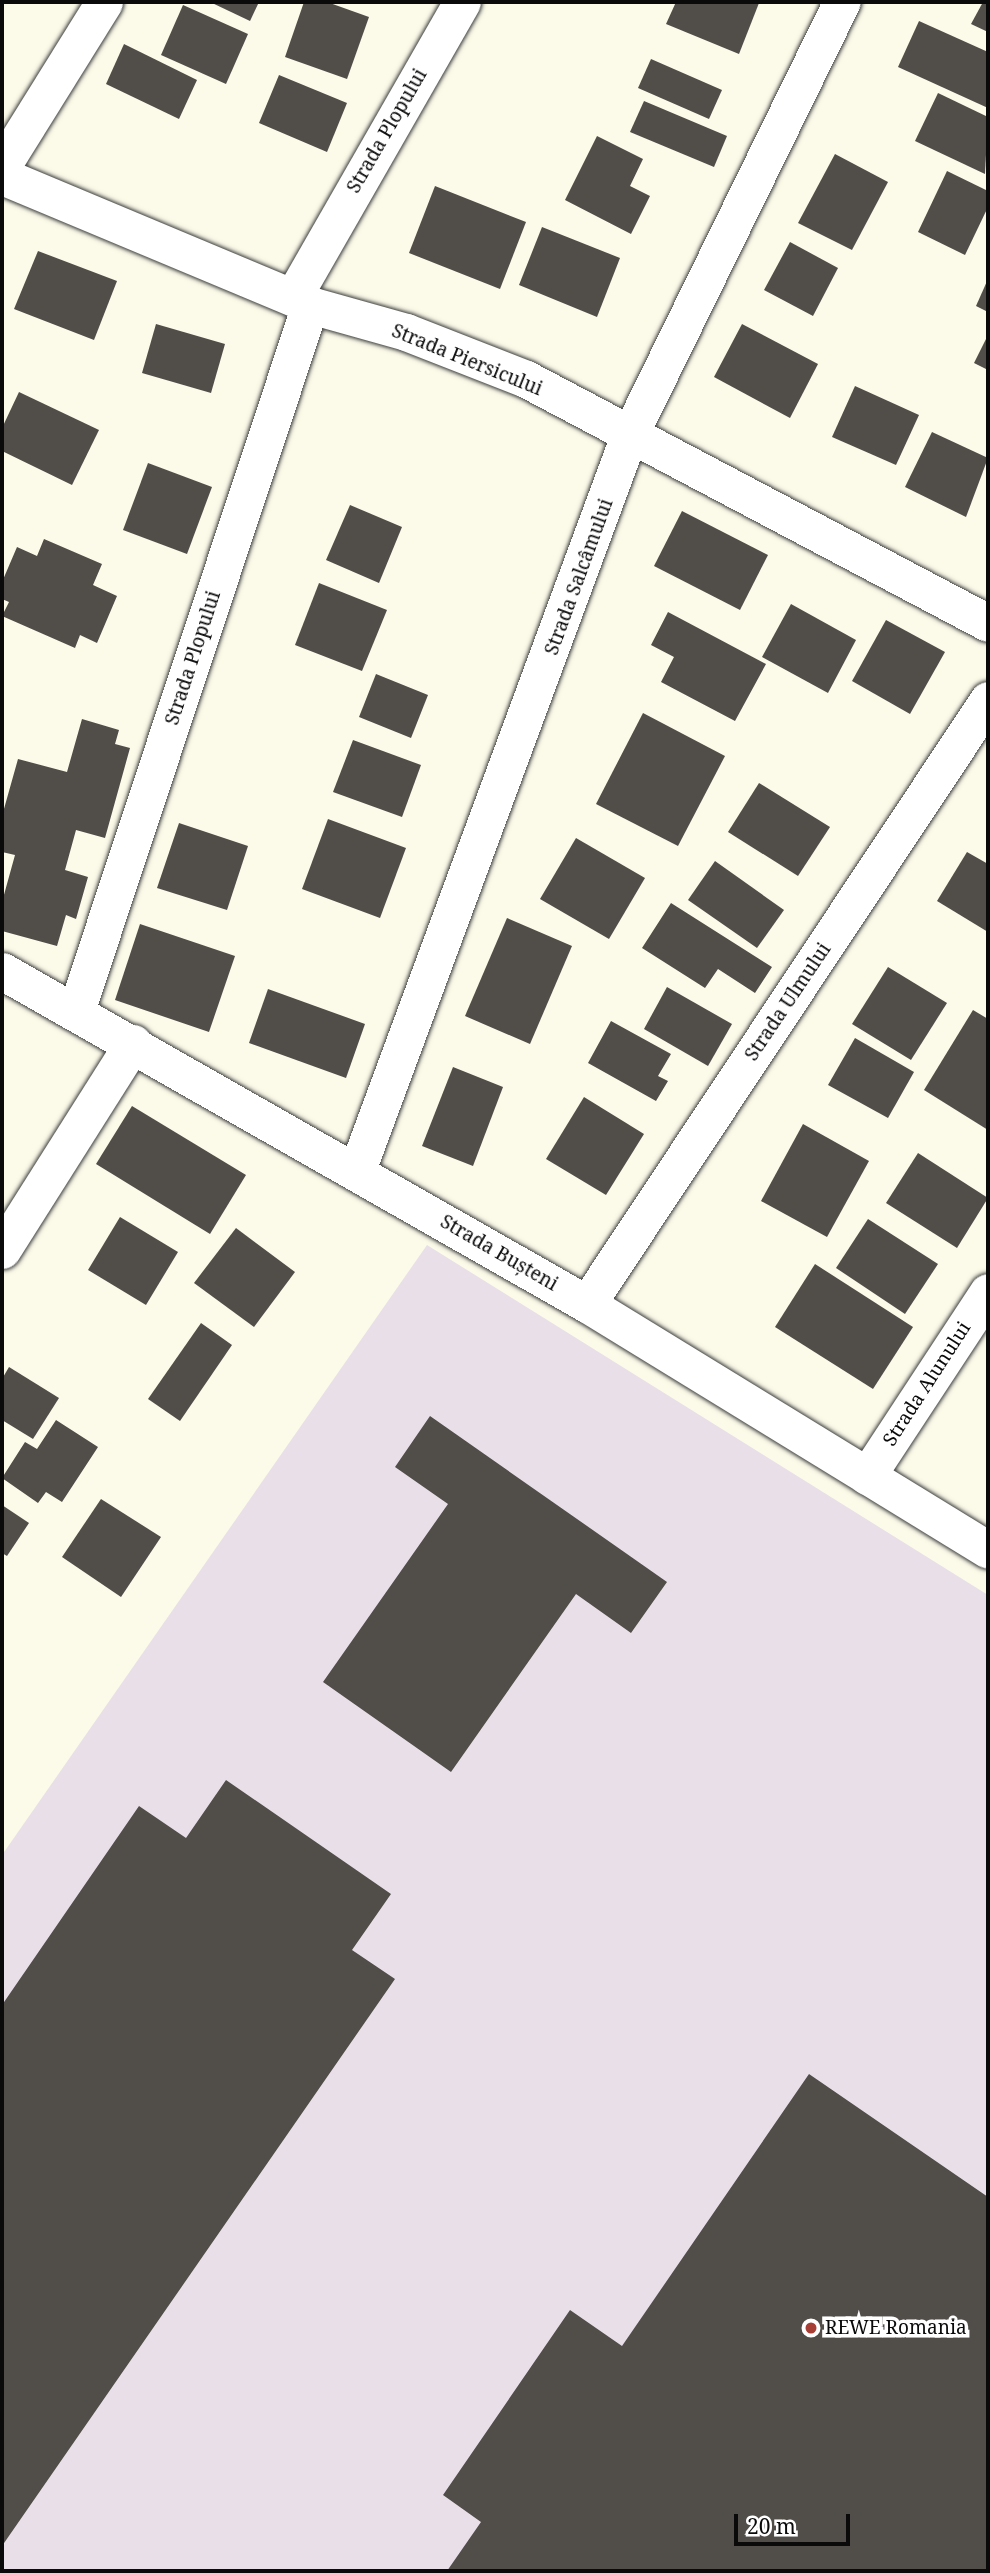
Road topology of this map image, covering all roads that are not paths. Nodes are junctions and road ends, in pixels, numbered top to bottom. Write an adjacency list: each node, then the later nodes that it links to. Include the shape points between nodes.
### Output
1 (104, 2): 4 (street)
2 (462, 2): 6 (street, Strada Plopului)
3 (842, 2): 7 (street, Strada Salcâmului)
4 (2, 166)
5 (2, 176): 6 (street, Strada Piersicului)
6 (301, 301): 7 (street, Strada Piersicului, via 406,332 526,379); 11 (street, Strada Plopului)
7 (628, 438): 8 (street, Strada Piersicului); 13 (street, Strada Salcâmului)
8 (988, 623)
9 (988, 700): 16 (street, Strada Ulmului)
10 (2, 971): 11 (street, Strada Bușteni)
11 (76, 1011): 12 (street, Strada Bușteni)
12 (133, 1042): 13 (street, Strada Bușteni); 14 (street)
13 (357, 1170): 16 (street, Strada Bușteni)
14 (2, 1250)
15 (988, 1292): 17 (street, Strada Alunului)
16 (587, 1304): 17 (street, Strada Bușteni)
17 (867, 1476): 18 (street, Strada Bușteni)
18 (988, 1550)

